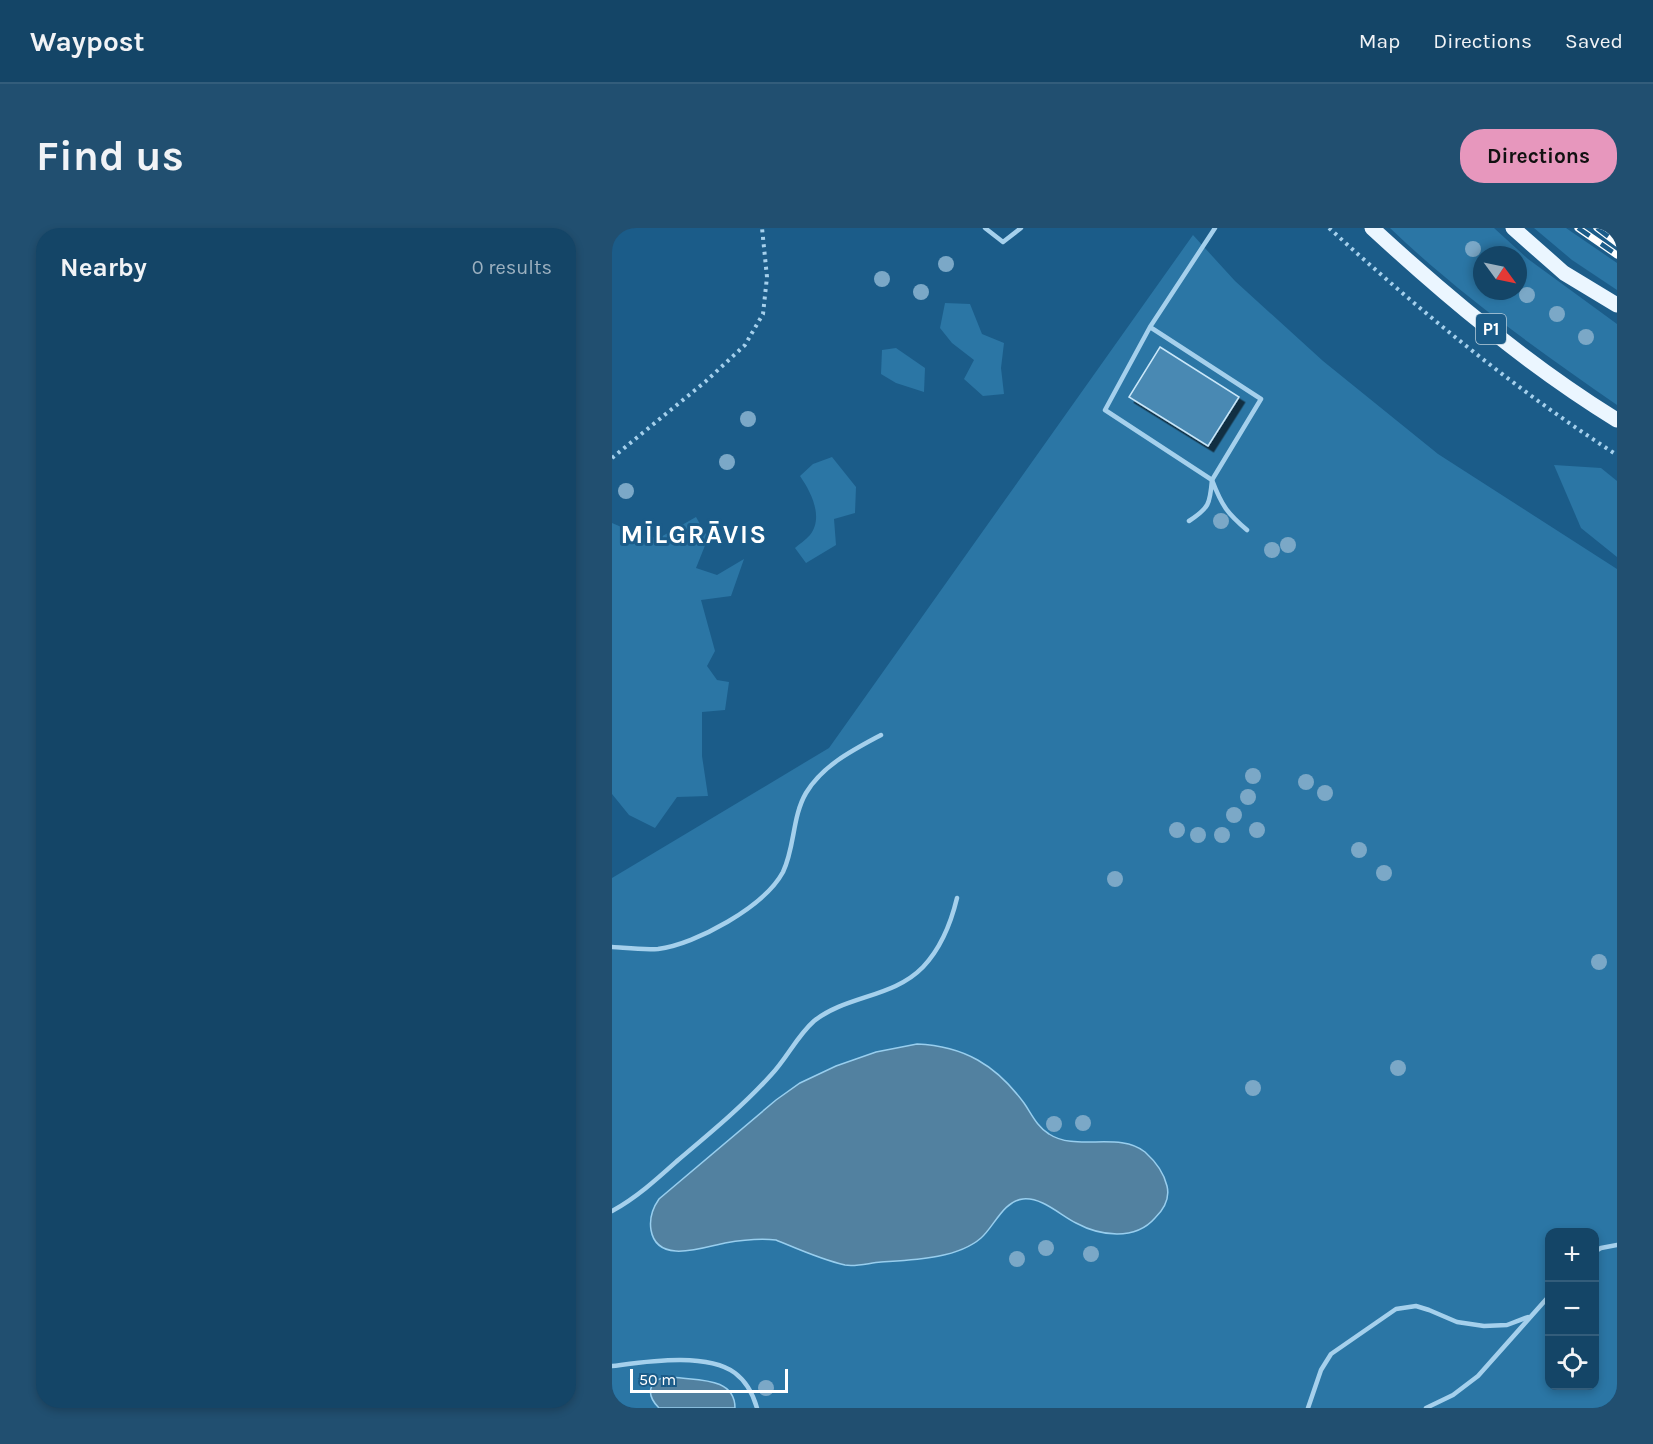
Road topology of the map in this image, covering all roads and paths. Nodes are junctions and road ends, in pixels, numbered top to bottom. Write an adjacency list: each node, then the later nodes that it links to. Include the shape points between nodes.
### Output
1 (762, 228): 12 (path, via 767,277 763,314 745,345)
2 (985, 228): 3 (lane, via 1003,242)
3 (1020, 228)
4 (1215, 228): 9 (lane)
5 (1329, 228): 11 (path, via 1448,333 1512,383)
6 (1372, 228): 10 (main road, P1, via 1534,364)
7 (1513, 228): 8 (main road, via 1564,273)
8 (1617, 305)
9 (1150, 327): 13 (lane, via 1105,410); 13 (lane, via 1261,399)
10 (1617, 420)
11 (1617, 455)
12 (612, 458)
13 (1212, 480): 14 (lane, via 1210,503); 15 (lane, via 1229,515)
14 (1189, 521)
15 (1247, 531)
16 (881, 735): 18 (lane, via 831,765 812,785 800,806 783,871 763,896 723,923 679,945 646,949)
17 (957, 898): 19 (lane, via 940,945 916,974 896,987 840,1006 816,1020 760,1087 692,1149)
18 (612, 947)
19 (612, 1211)
20 (1617, 1245): 21 (lane)
21 (1599, 1250)
22 (1545, 1300): 23 (lane)
23 (1528, 1317): 26 (lane, via 1507,1325 1484,1326 1457,1322 1416,1306 1396,1308 1331,1354); 27 (lane, via 1478,1376 1453,1395)
24 (612, 1366): 25 (lane, via 666,1361 718,1365 742,1380)
25 (757, 1408)
26 (1308, 1408)
27 (1426, 1408)

